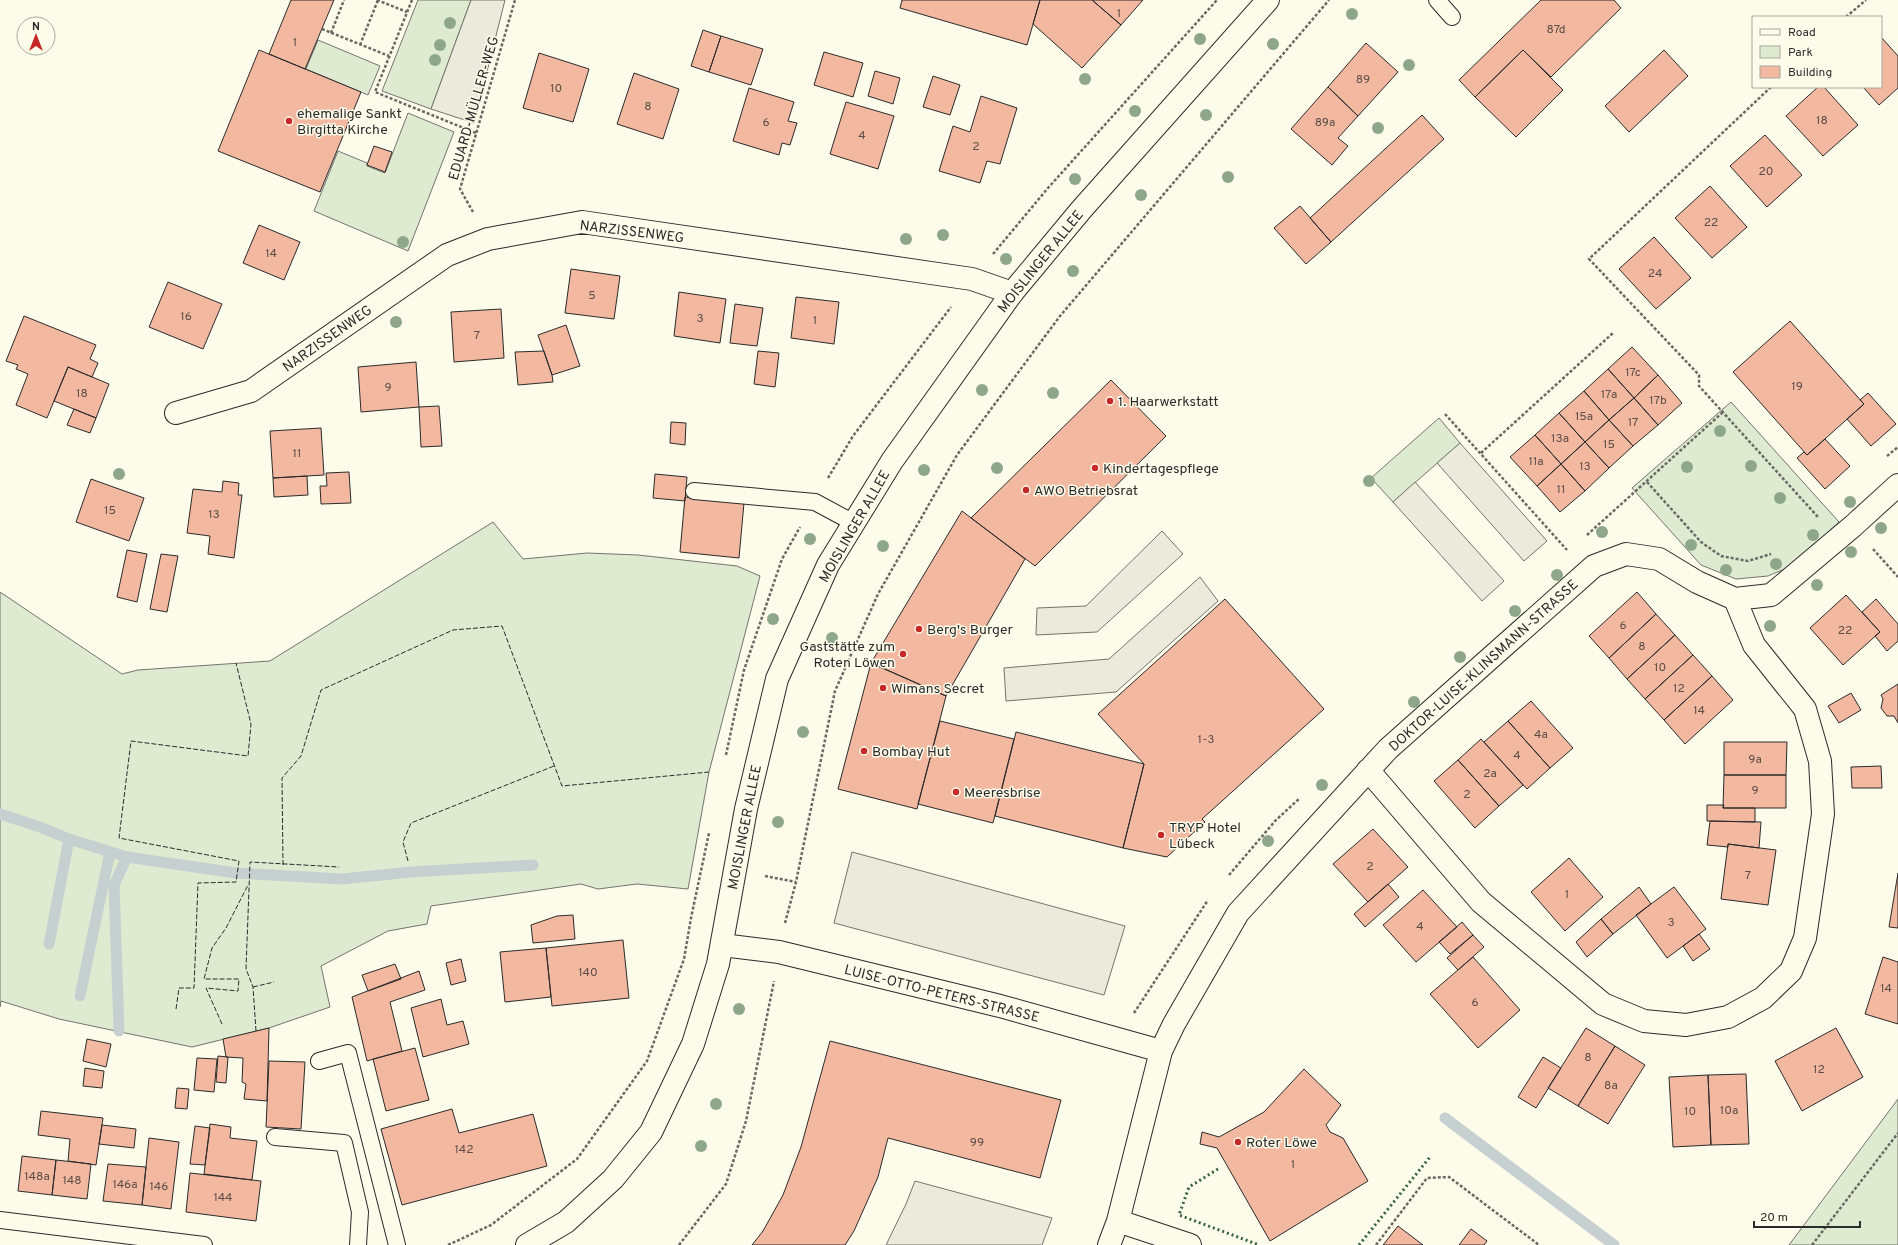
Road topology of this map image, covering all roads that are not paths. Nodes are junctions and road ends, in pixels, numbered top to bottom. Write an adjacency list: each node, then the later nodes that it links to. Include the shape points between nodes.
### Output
1 (1268, 0): 4 (street, MOISLINGER ALLEE, via 1081,210)
2 (1437, 0): 3 (lane)
3 (1452, 17)
4 (1012, 293): 5 (street, NARZISSENWEG, via 972,279 582,222 488,239 447,255 251,390); 8 (street, MOISLINGER ALLEE, via 892,461)
5 (176, 414)
6 (1898, 485): 9 (street, via 1771,595)
7 (694, 491): 8 (lane, via 815,502)
8 (854, 523): 11 (street, MOISLINGER ALLEE, via 828,565 776,679 746,809)
9 (1735, 599): 10 (street, DOKTOR-LUISE-KLINSMANN-STRASSE, via 1697,582 1659,559 1626,554 1594,566 1388,749); 10 (street, via 1754,645 1805,709 1820,761 1823,814 1805,938 1790,971 1763,998 1728,1016 1686,1025 1644,1021 1603,1004 1481,902)
10 (1368, 770): 12 (street, DOKTOR-LUISE-KLINSMANN-STRASSE, via 1238,913)
11 (722, 945): 12 (street, LUISE-OTTO-PETERS-STRASSE, via 779,952 1000,1006); 20 (street, MOISLINGER ALLEE, via 693,1044 651,1132 613,1180 566,1222)
12 (1161, 1051): 16 (street, DOKTOR-LUISE-KLINSMANN-STRASSE)
13 (319, 1061): 19 (lane, via 348,1053)
14 (275, 1136): 18 (lane, via 344,1143 360,1212)
15 (0, 1220): 17 (lane)
16 (1118, 1221): 21 (street, DOKTOR-LUISE-KLINSMANN-STRASSE); 22 (street)
17 (204, 1245)
18 (358, 1245)
19 (397, 1245)
20 (527, 1245)
21 (1110, 1245)
22 (1190, 1245)

